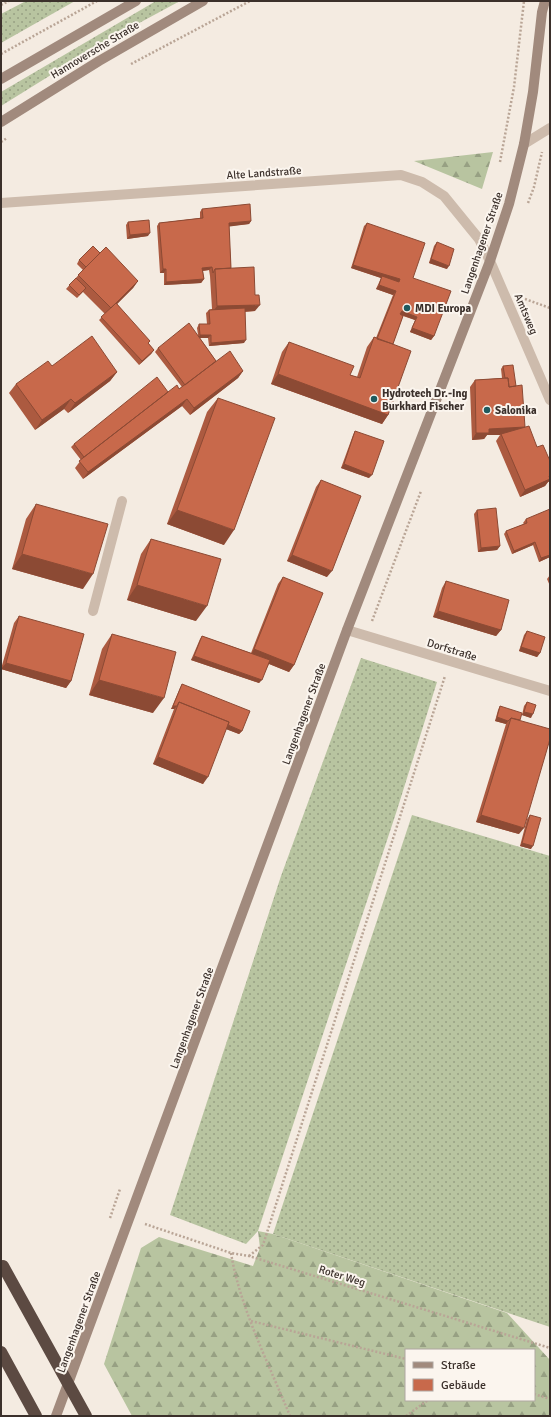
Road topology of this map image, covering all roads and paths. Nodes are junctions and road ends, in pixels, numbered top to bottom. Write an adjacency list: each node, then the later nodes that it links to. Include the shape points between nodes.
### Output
1 (9, 1): 9 (path)
2 (97, 1): 11 (path)
3 (136, 1): 13 (main road, Hannoversche Straße)
4 (203, 1): 14 (main road, Hannoversche Straße)
5 (250, 1): 12 (path)
6 (524, 1): 19 (path, via 514,87)
7 (541, 1): 10 (main road, Langenhagener Straße)
8 (545, 1): 10 (main road, Langenhagener Straße)
9 (1, 6)
10 (542, 12): 18 (main road, Langenhagener Straße)
11 (1, 54)
12 (126, 66)
13 (1, 79)
14 (1, 122)
15 (550, 128): 18 (street)
16 (8, 138): 17 (path)
17 (1, 142)
18 (524, 144): 21 (main road, Langenhagener Straße, via 509,204)
19 (500, 164)
20 (1, 203): 21 (street, Alte Landstraße, via 401,175 422,182 444,196 479,239)
21 (490, 261): 22 (street, Amtsweg); 25 (main road, Langenhagener Straße)
22 (550, 400)
23 (122, 501): 24 (street)
24 (93, 611)
25 (347, 630): 26 (street, Dorfstraße); 28 (main road, Langenhagener Straße)
26 (450, 662): 27 (street, Dorfstraße); 30 (path, via 263,1245)
27 (550, 691)
28 (130, 1219): 29 (path, Roter Weg); 40 (main road, Langenhagener Straße)
29 (231, 1253): 30 (path, Roter Weg); 32 (path, via 234,1275)
30 (249, 1256): 33 (path, Roter Weg)
31 (2, 1264): 41 (highway, bridge)
32 (251, 1321): 35 (path); 42 (path)
33 (550, 1348)
34 (1, 1352): 39 (highway)
35 (405, 1360)
36 (535, 1394): 37 (path)
37 (550, 1399)
38 (427, 1401): 43 (path)
39 (36, 1416)
40 (56, 1416)
41 (86, 1416)
42 (290, 1416)
43 (406, 1416)

